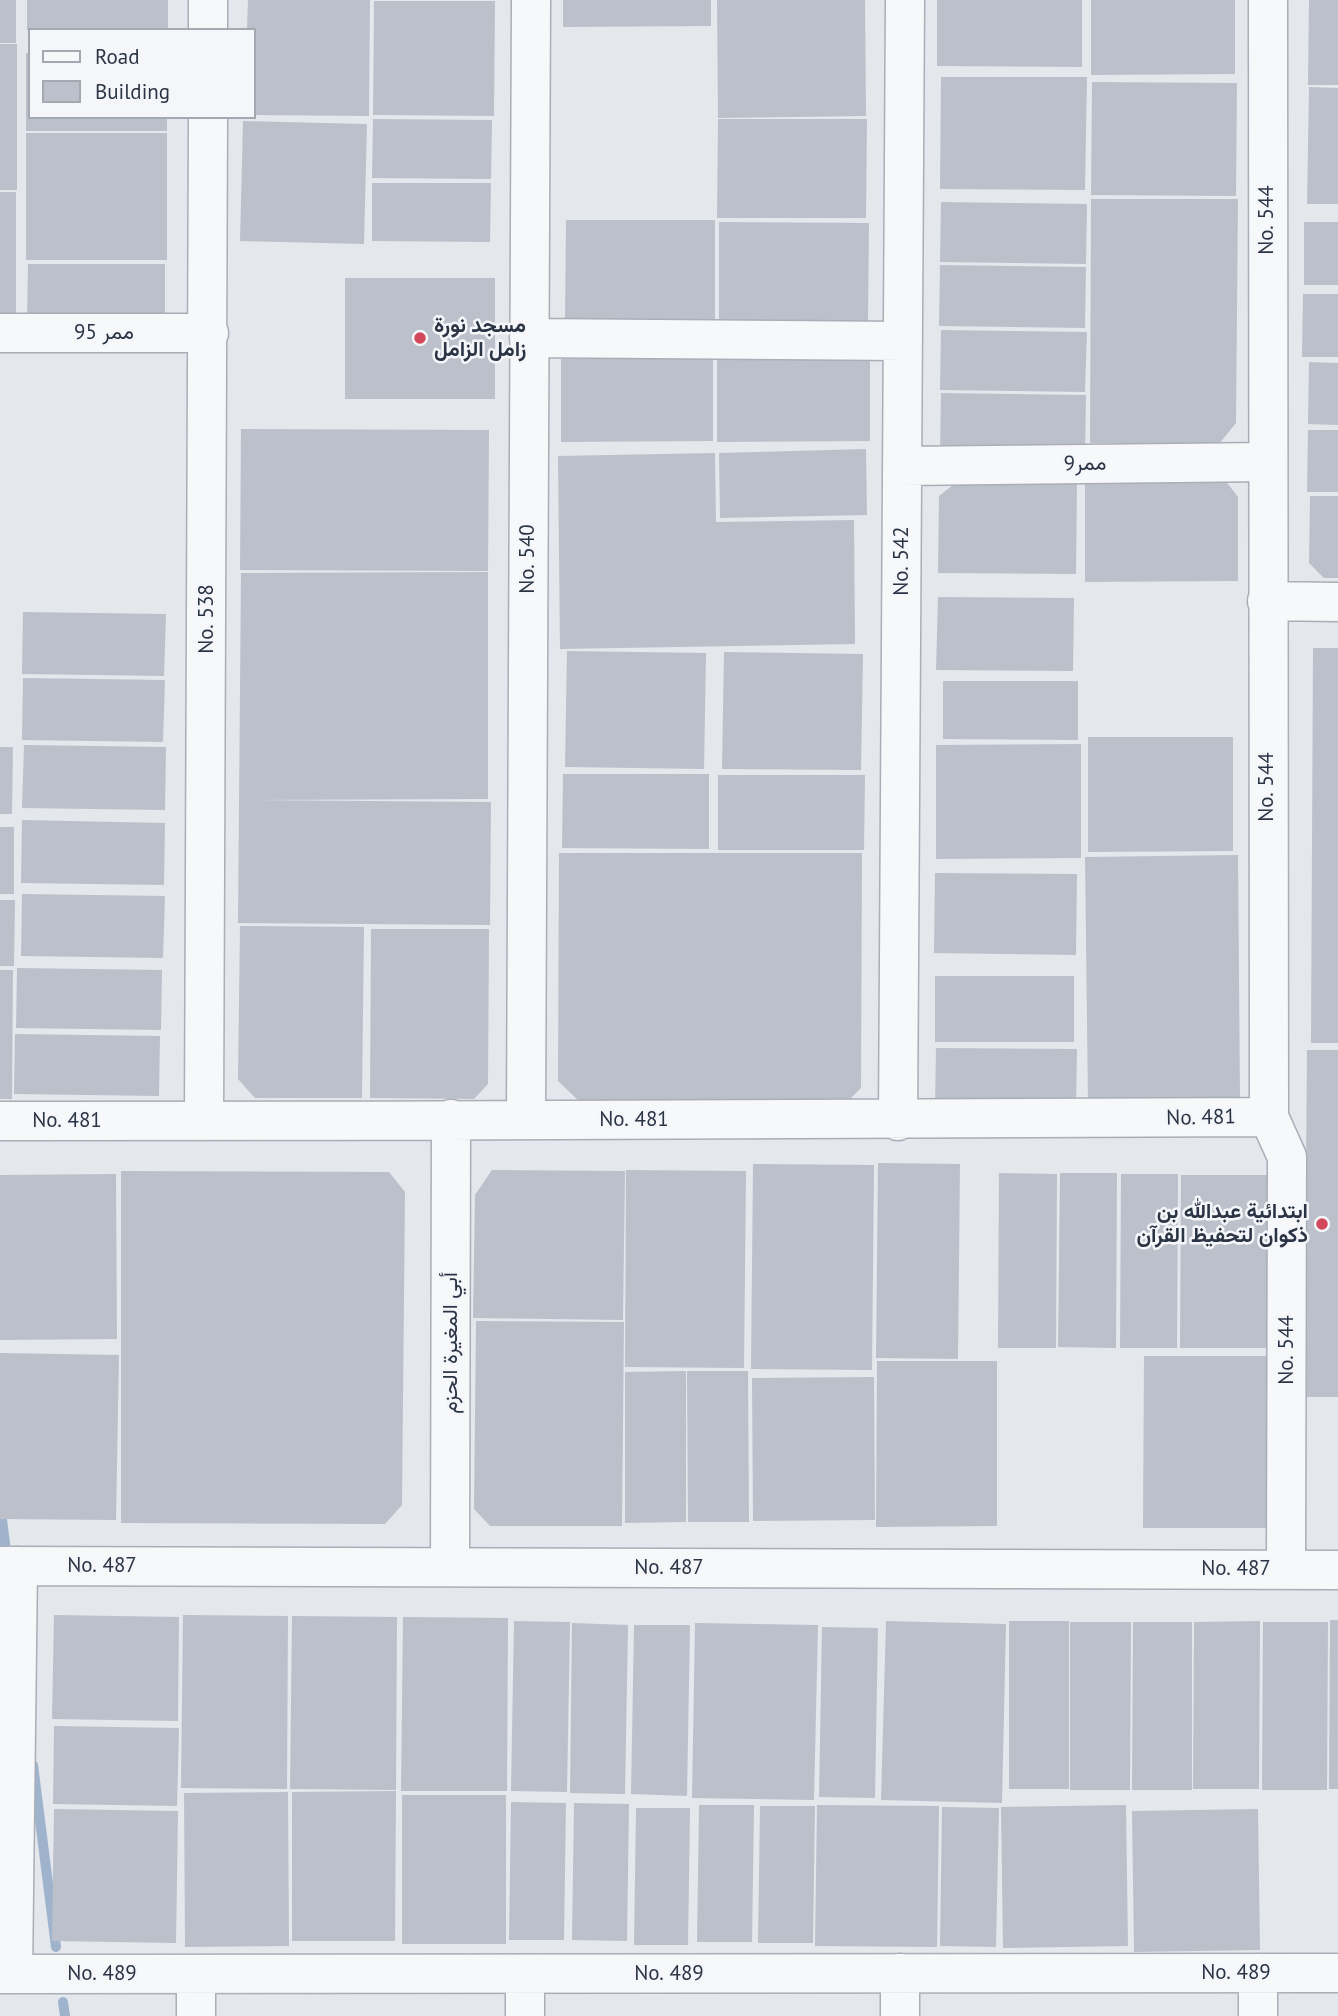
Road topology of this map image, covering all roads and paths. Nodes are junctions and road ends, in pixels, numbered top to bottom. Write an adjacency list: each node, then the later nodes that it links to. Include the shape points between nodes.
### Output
1 (208, 0): 5 (street)
2 (531, 0): 9 (street, No. 540)
3 (905, 0): 10 (street, No. 542)
4 (1268, 0): 11 (street, No. 544)
5 (208, 28)
6 (208, 119): 8 (street, No. 538)
7 (0, 333): 8 (street, ممر 95)
8 (209, 333): 18 (street, No. 538)
9 (529, 338): 10 (street); 17 (street, No. 540)
10 (903, 341): 12 (street, No. 542)
11 (1267, 462): 12 (street, ممر9); 13 (street, No. 544)
12 (902, 466): 20 (street, No. 542)
13 (1267, 601): 14 (street); 15 (street, No. 544)
14 (1338, 602)
15 (1269, 1117): 20 (street, No. 481); 23 (street, No. 544, via 1287,1157)
16 (451, 1119): 17 (street, No. 481); 18 (street, No. 481); 22 (street, أبي المغيرة الحزم)
17 (526, 1119): 20 (street, No. 481)
18 (204, 1120): 19 (street, No. 481)
19 (0, 1121)
20 (898, 1121)
21 (9, 1566): 22 (street, No. 487); 28 (street)
22 (450, 1567): 23 (street, No. 487)
23 (1286, 1570): 24 (street, No. 487)
24 (1338, 1570)
25 (900, 1973): 26 (street, No. 489); 30 (street, No. 489); 33 (street)
26 (1258, 1973): 27 (street, No. 489); 34 (street)
27 (1338, 1973)
28 (7, 1974): 29 (street, No. 489)
29 (196, 1974): 30 (street, No. 489); 31 (street)
30 (525, 1974): 32 (street)
31 (196, 2016)
32 (525, 2016)
33 (900, 2016)
34 (1258, 2016)

